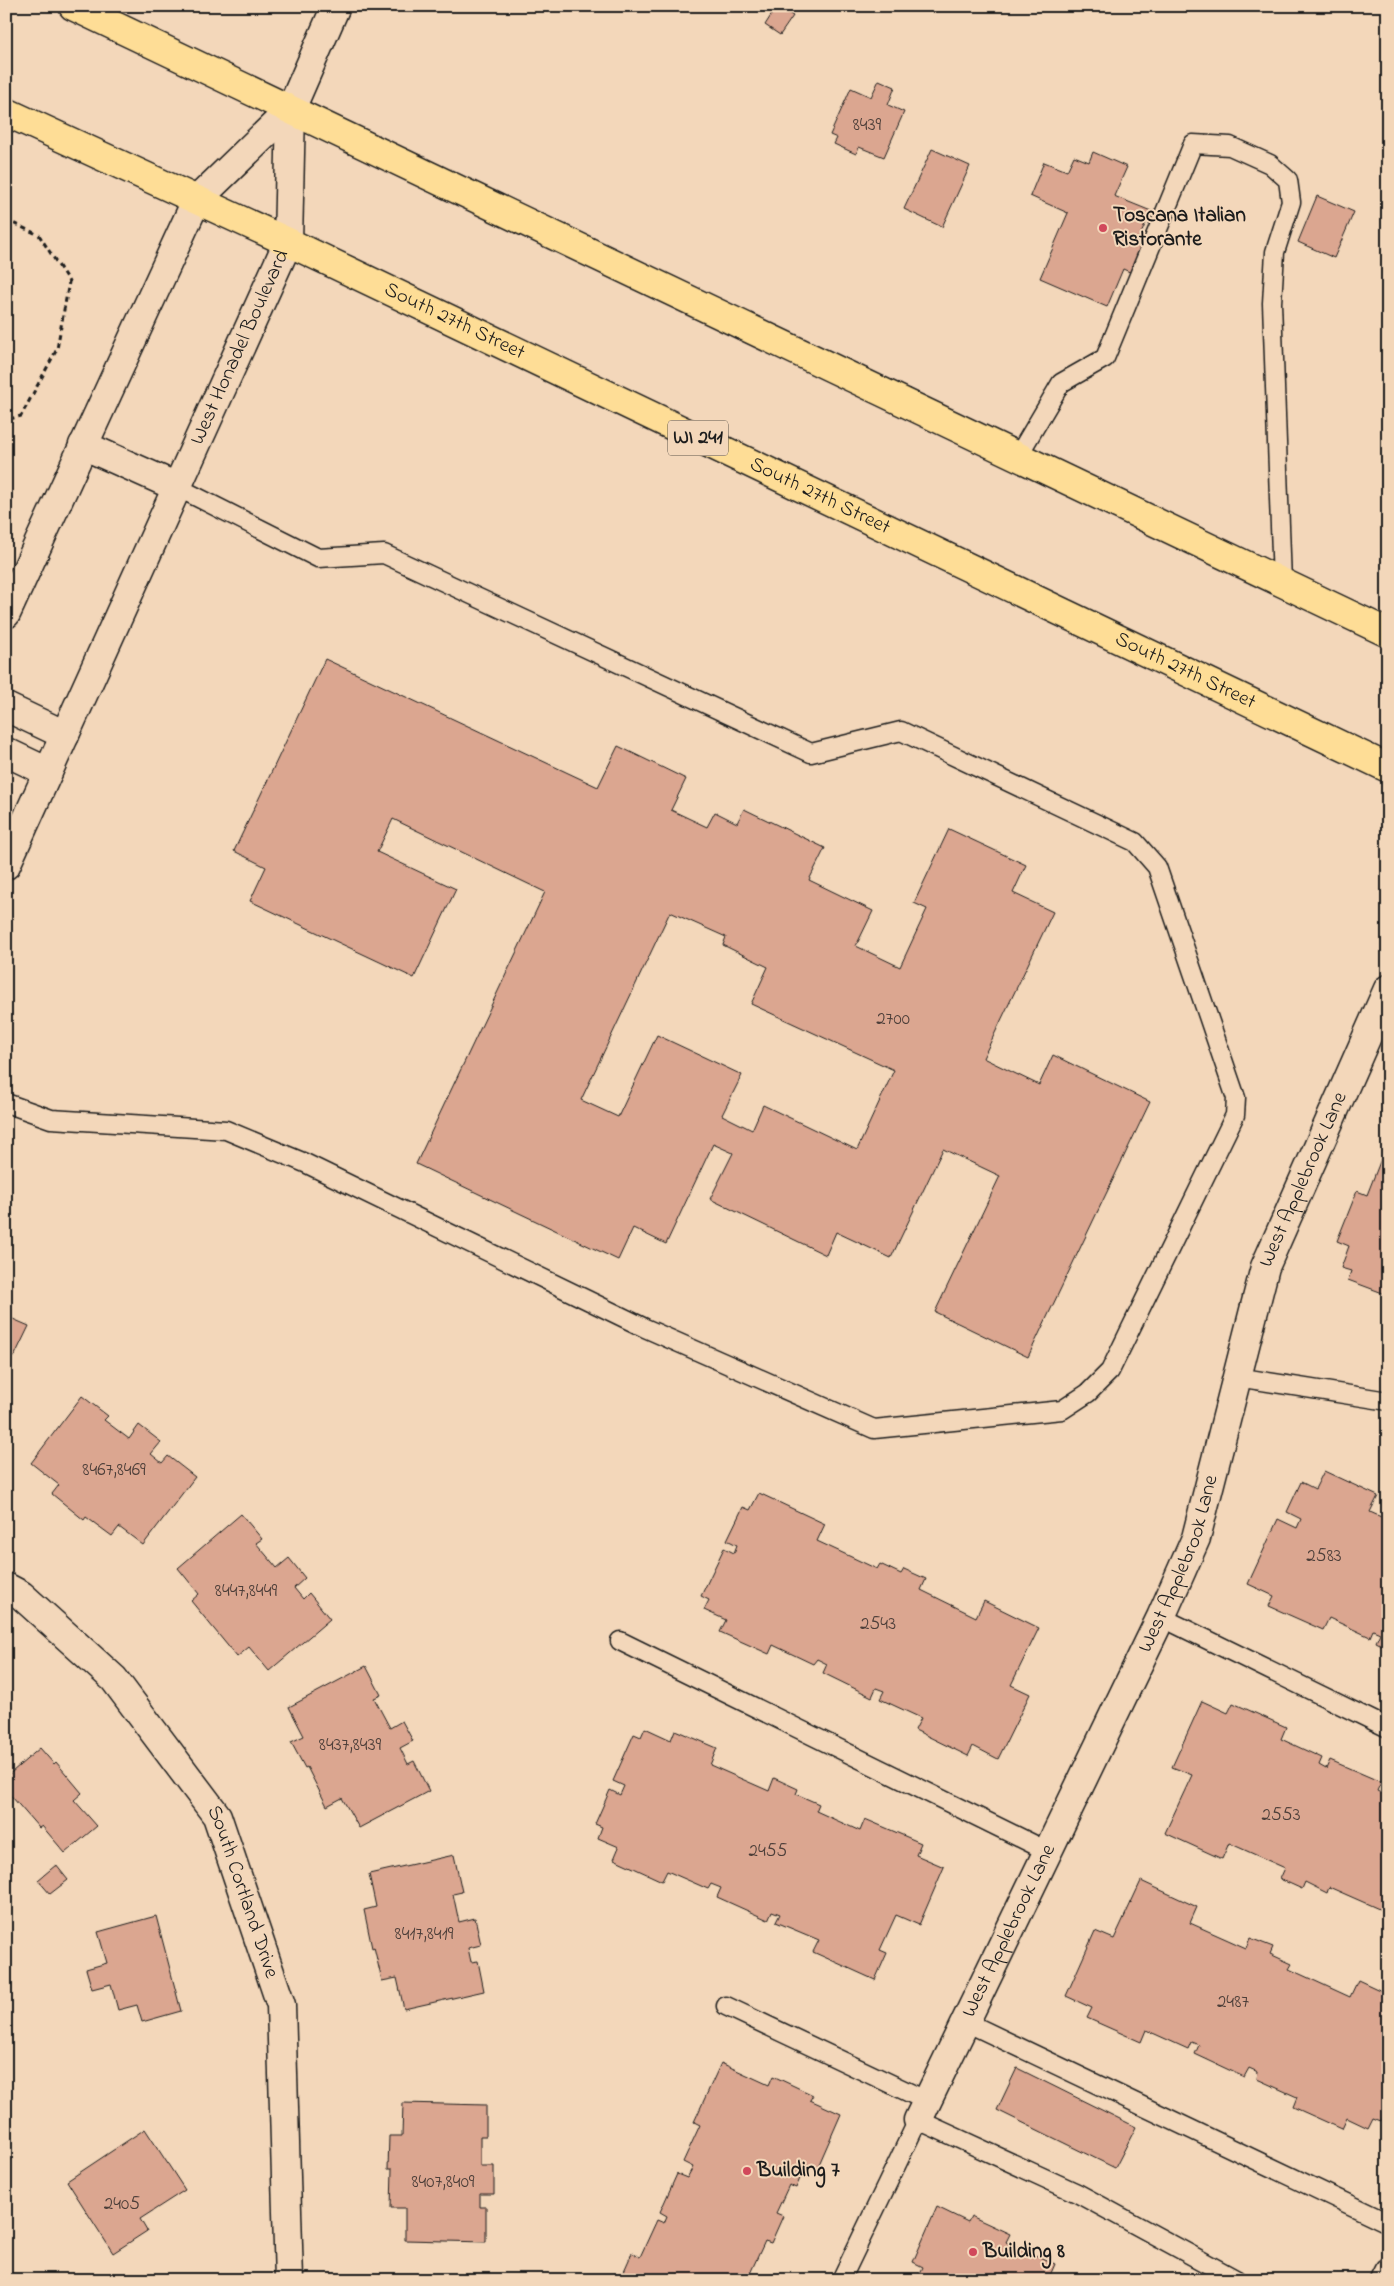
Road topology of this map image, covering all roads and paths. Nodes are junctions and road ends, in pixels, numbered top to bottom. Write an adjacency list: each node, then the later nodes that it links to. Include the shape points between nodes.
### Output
1 (73, 6): 3 (main road)
2 (336, 6): 3 (street)
3 (290, 108): 5 (street); 7 (street, West Honadel Boulevard); 10 (main road)
4 (6, 112): 5 (main road, South 27th Street / WI 241)
5 (196, 201): 7 (main road, South 27th Street / WI 241); 9 (street)
6 (6, 220): 8 (path, via 39,235 69,282 57,349 21,416)
7 (288, 242): 11 (street, West Honadel Boulevard); 18 (main road, South 27th Street / WI 241)
8 (6, 420)
9 (84, 445): 11 (street); 13 (street)
10 (1018, 456): 12 (main road); 12 (lane, via 1061,383 1105,358 1192,144 1230,146 1270,164 1288,180 1291,202 1274,252 1272,303)
11 (177, 487): 16 (street, West Honadel Boulevard); 22 (lane, via 318,558 384,554 811,754 901,731 1135,842 1157,867 1236,1098 1235,1115 1110,1371 1088,1392 1062,1410 874,1429 645,1328 305,1162 226,1130 51,1119)
12 (1282, 582): 14 (main road)
13 (6, 614)
14 (1388, 633)
15 (6, 707): 16 (street)
16 (65, 735): 19 (street, West Honadel Boulevard)
17 (6, 752): 19 (street)
18 (1388, 768)
19 (48, 772): 20 (street, West Honadel Boulevard)
20 (6, 865)
21 (1388, 989): 23 (street, West Applebrook Lane, via 1265,1267)
22 (6, 1103)
23 (1237, 1378): 24 (lane); 26 (street, West Applebrook Lane, via 1196,1538)
24 (1388, 1401)
25 (6, 1588): 35 (street, South Cortland Drive, via 21,1595 114,1679 217,1816 281,2005)
26 (1161, 1617): 28 (lane); 29 (street, West Applebrook Lane)
27 (620, 1641): 29 (lane)
28 (1388, 1728)
29 (1047, 1851): 31 (street, West Applebrook Lane)
30 (726, 2006): 32 (lane)
31 (966, 2022): 32 (street, West Applebrook Lane); 33 (lane)
32 (923, 2110): 36 (lane); 37 (lane)
33 (1388, 2223)
34 (1388, 2272): 38 (street)
35 (289, 2280)
36 (841, 2280)
37 (1237, 2280)
38 (1384, 2280)

